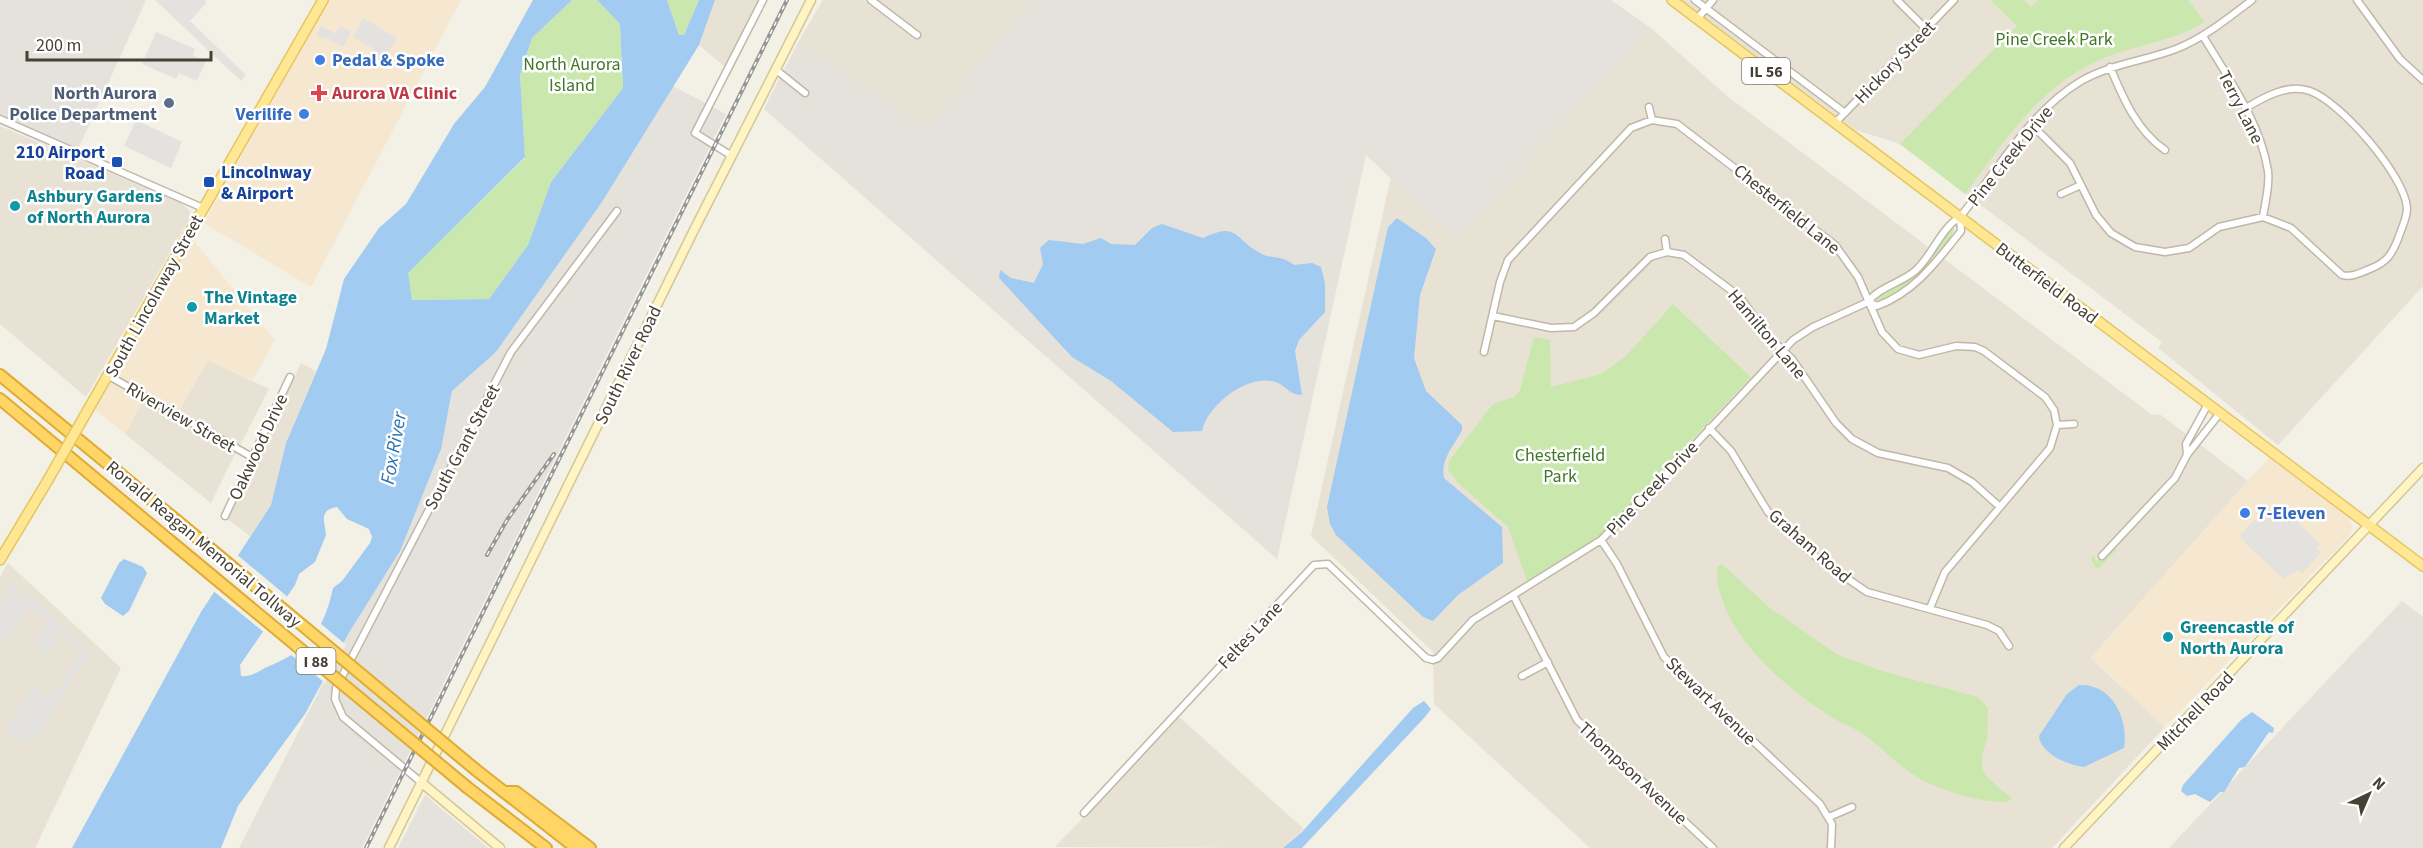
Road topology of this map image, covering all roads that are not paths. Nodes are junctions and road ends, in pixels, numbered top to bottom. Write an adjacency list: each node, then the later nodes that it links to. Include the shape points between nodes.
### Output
1 (323, 0): 33 (main road, South Lincolnway Street)
2 (763, 0): 30 (street, via 695,133)
3 (811, 0): 19 (main road, South River Road)
4 (871, 0): 16 (street)
5 (1672, 0): 14 (main road, Butterfield Road / IL 56)
6 (1695, 0): 13 (street)
7 (1713, 0): 13 (street)
8 (1897, 0): 15 (street)
9 (1954, 0): 15 (street, Hickory Street)
10 (2252, 0): 12 (street, Pine Creek Drive)
11 (2357, 0): 20 (street, via 2400,59)
12 (2244, 2): 17 (street, Pine Creek Drive)
13 (1706, 8): 14 (street); 24 (street)
14 (1697, 19): 27 (main road, Butterfield Road / IL 56)
15 (1926, 29): 24 (street, Hickory Street)
16 (917, 35)
17 (2203, 36): 18 (street, Pine Creek Drive, via 2173,50); 23 (street, Terry Lane)
18 (2110, 67): 28 (street, Pine Creek Drive, via 2068,90); 29 (street, via 2125,104 2152,141)
19 (775, 69): 21 (street); 30 (main road, South River Road)
20 (2423, 80)
21 (805, 93)
22 (1649, 107): 26 (street)
23 (2246, 108): 36 (street, Terry Lane, via 2268,173); 36 (street, via 2284,91 2300,89 2318,96 2339,111 2387,162 2407,208 2388,259 2350,277 2339,274 2291,228)
24 (1845, 113): 27 (street, Hickory Street)
25 (0, 119): 33 (street)
26 (1652, 120): 39 (street, Chesterfield Lane, via 1677,124 1821,232 1845,256); 40 (street, via 1631,128 1512,255 1500,282)
27 (1835, 123): 35 (main road, Butterfield Road / IL 56)
28 (2032, 125): 31 (street, via 2070,163); 35 (street, Pine Creek Drive)
29 (2165, 150)
30 (732, 156): 68 (main road, South River Road)
31 (2081, 185): 32 (street); 36 (street, via 2096,215 2111,233 2148,250 2189,248 2219,226)
32 (2061, 195)
33 (203, 208): 44 (main road, South Lincolnway Street)
34 (617, 211): 68 (street, South Grant Street, via 512,352 336,688 335,699 343,717)
35 (1960, 217): 39 (street, Pine Creek Drive, via 1949,224 1912,273 1874,294); 39 (street, Pine Creek Drive, via 1961,231 1925,275 1890,301 1877,306); 47 (main road, Butterfield Road / IL 56)
36 (2263, 217)
37 (1665, 240): 38 (street)
38 (1667, 252): 40 (street, via 1644,261 1594,313 1574,327 1551,328); 41 (street, Hamilton Lane, via 1693,260 1732,290)
39 (1868, 302): 41 (street, Pine Creek Drive, via 1813,327); 50 (street, Chesterfield Lane, via 1882,332 1898,350 1918,355 1964,346 1984,351 2045,397 2054,410)
40 (1493, 316): 42 (street)
41 (1783, 349): 51 (street, Pine Creek Drive); 55 (street, Hamilton Lane, via 1836,423 1859,444 1878,453 1948,468 1972,482)
42 (1484, 352)
43 (0, 375): 69 (highway, Ronald Reagan Memorial Tollway / I 88, bridge)
44 (109, 376): 53 (street, Riverview Street); 60 (main road, South Lincolnway Street, bridge)
45 (290, 378): 53 (street, Oakwood Drive)
46 (0, 399): 75 (highway, Ronald Reagan Memorial Tollway / I 88, bridge, via 468,788)
47 (2208, 404): 48 (main road, Butterfield Road / IL 56); 52 (street, via 2186,444)
48 (2220, 413): 52 (street); 57 (main road, Butterfield Road / IL 56)
49 (2074, 424): 50 (street)
50 (2057, 425): 55 (street, via 2050,448)
51 (1709, 428): 58 (street, Pine Creek Drive); 63 (street, Graham Road, via 1731,451 1768,512 1816,556 1860,589)
52 (2187, 455): 59 (street, via 2175,478)
53 (252, 458): 56 (street, Oakwood Drive)
54 (2423, 468): 57 (main road, Mitchell Road)
55 (2000, 507): 63 (street, via 1945,572)
56 (225, 516)
57 (2371, 526): 61 (main road, Butterfield Road / IL 56); 80 (main road, Mitchell Road)
58 (1601, 540): 62 (street, Pine Creek Drive); 72 (street, Stewart Avenue, via 1664,657 1820,804)
59 (2102, 556)
60 (0, 560)
61 (2423, 566)
62 (1513, 595): 65 (street, Pine Creek Drive, via 1473,620 1438,658); 66 (street, Thompson Avenue)
63 (1930, 608): 64 (street, Graham Road, via 1987,625 1999,631)
64 (2008, 646)
65 (1426, 658): 71 (street, Feltes Lane, via 1328,564 1314,565)
66 (1548, 663): 67 (street); 78 (street, Thompson Avenue, via 1577,720)
67 (1522, 676)
68 (422, 783): 73 (main road, South River Road); 74 (main road)
69 (504, 792): 76 (highway, Ronald Reagan Memorial Tollway / I 88); 77 (highway, I 88, via 516,792)
70 (1852, 807): 72 (street)
71 (1084, 813)
72 (1829, 817): 79 (street, via 1833,832)
73 (389, 848)
74 (500, 848)
75 (546, 848)
76 (576, 848)
77 (590, 848)
78 (1713, 848)
79 (1831, 848)
80 (2064, 848)

